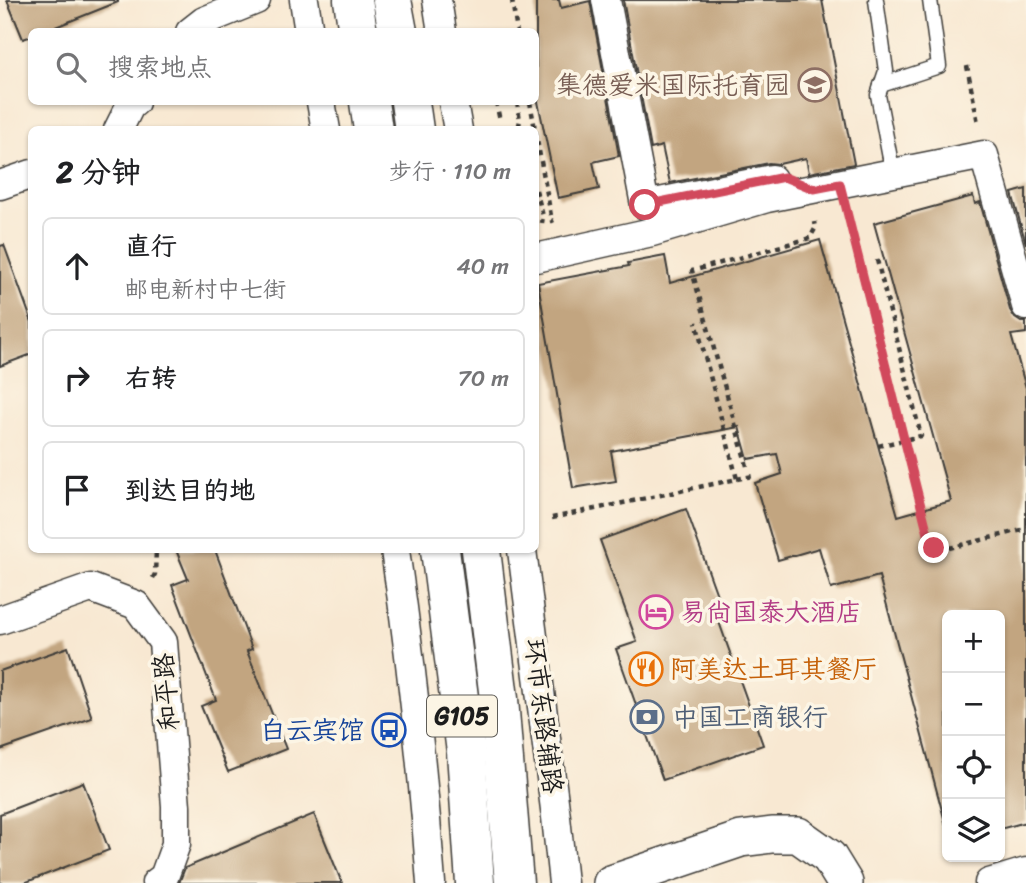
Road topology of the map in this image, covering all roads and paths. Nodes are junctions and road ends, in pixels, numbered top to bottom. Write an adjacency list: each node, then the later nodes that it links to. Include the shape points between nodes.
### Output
1 (256, 0): 10 (street)
2 (303, 0): 11 (street)
3 (353, 0): 12 (highway)
4 (392, 0): 13 (highway)
5 (437, 0): 14 (street)
6 (512, 0): 15 (path)
7 (606, 0): 39 (street, via 645,205 784,177)
8 (876, 0): 17 (lane, via 886,71)
9 (930, 0): 17 (lane, via 939,66)
10 (195, 28)
11 (308, 28)
12 (357, 28)
13 (397, 28)
14 (441, 28)
15 (516, 28)
16 (967, 65): 35 (path)
17 (881, 85): 36 (lane, via 878,95)
18 (131, 105): 27 (street)
19 (322, 105): 28 (street)
20 (369, 105): 29 (highway)
21 (410, 105): 30 (highway)
22 (454, 105): 31 (street)
23 (497, 105): 26 (path)
24 (518, 105): 32 (path)
25 (531, 105): 33 (path)
26 (500, 121)
27 (120, 126)
28 (325, 126)
29 (372, 126)
30 (413, 126)
31 (457, 126)
32 (519, 126)
33 (534, 126)
34 (539, 151): 41 (path, via 552,221)
35 (984, 155): 36 (street); 45 (street)
36 (893, 174): 39 (street)
37 (28, 175): 38 (street)
38 (0, 185)
39 (827, 187): 43 (street, via 766,198 652,232); 48 (path, via 810,238 692,271); 52 (path, via 930,542 937,551)
40 (539, 201): 42 (path, via 543,216)
41 (566, 219)
42 (539, 230)
43 (539, 257)
44 (877, 260): 47 (path, bridge, via 921,436)
45 (1026, 306)
46 (696, 322): 50 (path)
47 (878, 446)
48 (747, 466)
49 (753, 476): 50 (path)
50 (737, 479): 51 (path)
51 (552, 518)
52 (1026, 528)
53 (395, 553): 60 (street, via 414,692)
54 (440, 553): 61 (highway, G105, via 466,752)
55 (481, 553): 62 (highway, G105)
56 (522, 553): 63 (street, 环市东路辅路)
57 (0, 620): 59 (street, 和平路, via 91,588 136,605 163,642 176,844 164,877)
58 (1026, 872): 66 (street)
59 (156, 883)
60 (431, 883)
61 (475, 883)
62 (514, 883)
63 (563, 883)
64 (611, 883): 65 (street, via 741,838 772,835 797,835 829,857)
65 (845, 883)
66 (989, 883)

